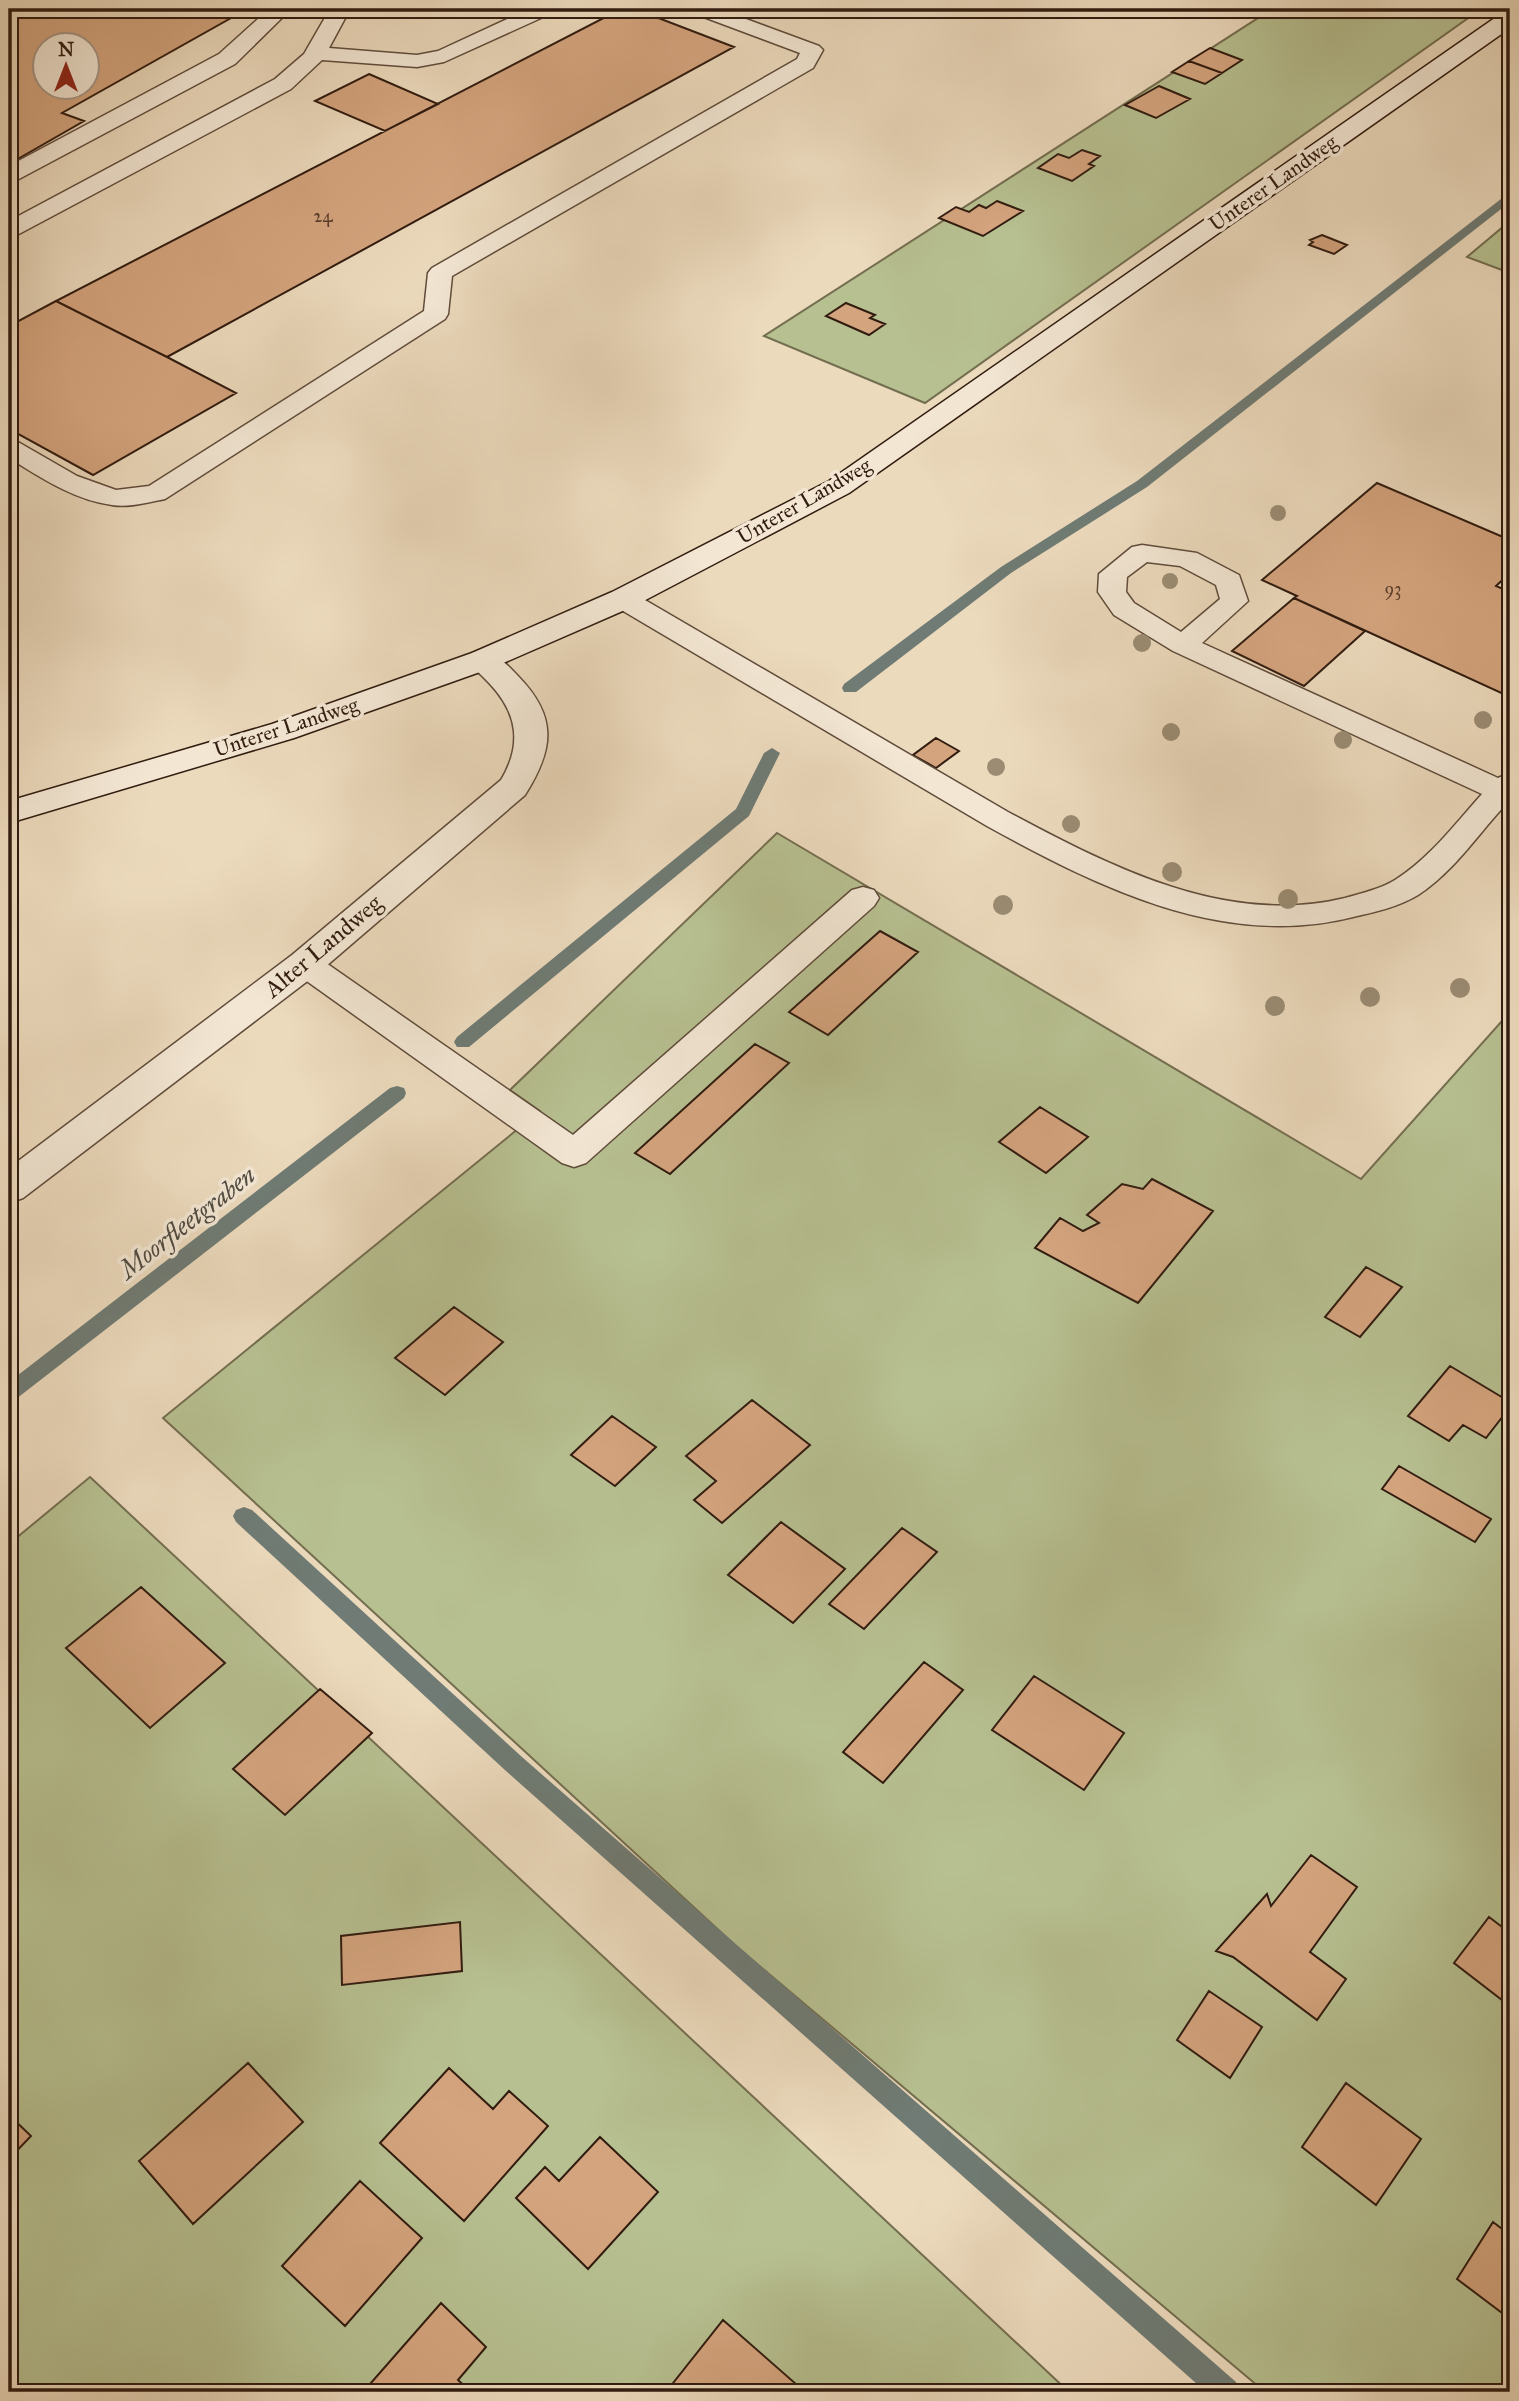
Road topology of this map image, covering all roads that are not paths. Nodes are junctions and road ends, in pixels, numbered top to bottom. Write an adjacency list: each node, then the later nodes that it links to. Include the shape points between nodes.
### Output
1 (281, 9): 7 (lane, via 227,59)
2 (340, 9): 6 (lane)
3 (545, 9): 6 (lane, via 444,56 417,61)
4 (700, 9): 9 (lane, via 812,50 805,63 440,273 436,314 156,493 114,498 68,482)
5 (1510, 18): 10 (main road, Unterer Landweg, via 839,487)
6 (316, 53): 8 (lane, via 284,84)
7 (9, 175)
8 (9, 230)
9 (9, 447)
10 (623, 599): 12 (main road, Unterer Landweg); 13 (lane, via 1077,863 1145,890 1214,909 1269,918 1321,916 1383,899 1428,875)
11 (1183, 645): 13 (lane)
12 (483, 660): 14 (main road, Unterer Landweg, via 282,731); 16 (main road, Alter Landweg, via 520,695 527,710 533,727 524,771 478,818)
13 (1506, 787)
14 (9, 812)
15 (863, 898): 16 (lane, via 574,1154)
16 (305, 964): 17 (main road, Alter Landweg)
17 (9, 1188)

